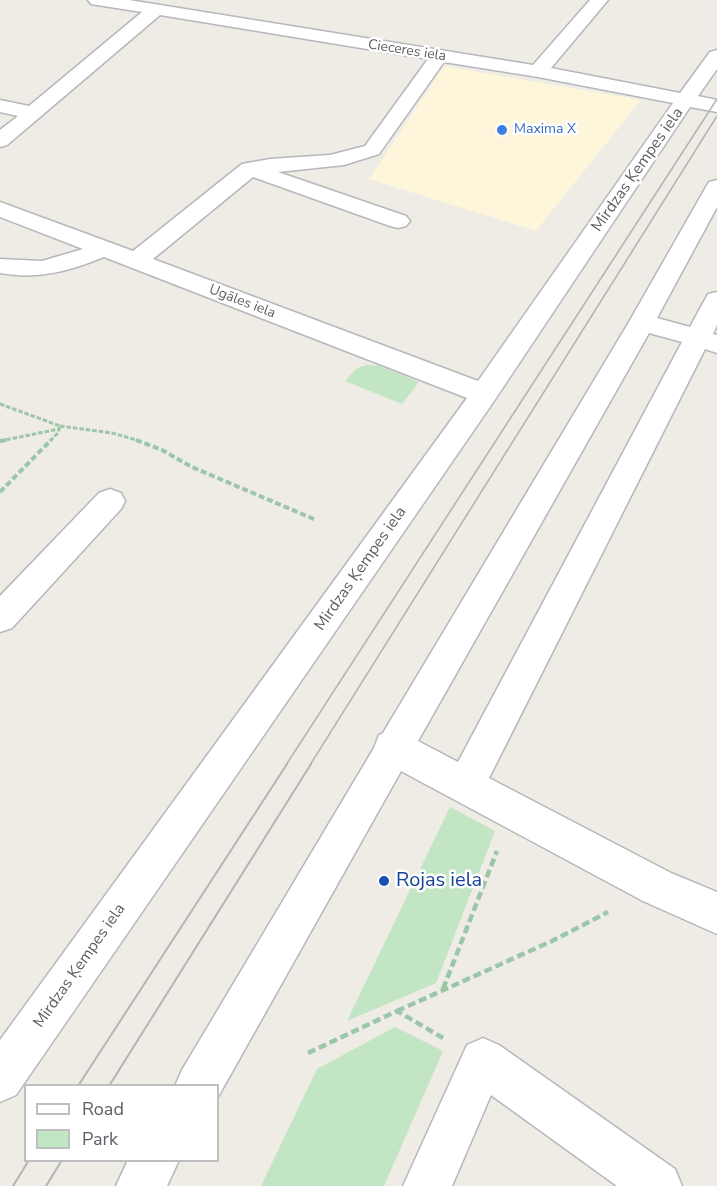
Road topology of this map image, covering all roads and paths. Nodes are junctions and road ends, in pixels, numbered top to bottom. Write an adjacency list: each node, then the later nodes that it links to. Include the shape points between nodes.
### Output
1 (96, 0): 3 (street, Cieceres iela)
2 (599, 0): 6 (street)
3 (156, 10): 4 (street, Cieceres iela); 10 (street)
4 (439, 56): 6 (street, Cieceres iela); 12 (street, via 372,150 355,158)
5 (717, 56): 7 (street, Mirdzas Ķempes iela)
6 (538, 71): 7 (street, Cieceres iela)
7 (685, 101): 9 (street, Cieceres iela); 22 (street, Mirdzas Ķempes iela)
8 (0, 106): 10 (street)
9 (717, 106)
10 (33, 113): 11 (street)
11 (0, 141)
12 (250, 169): 15 (street); 17 (street)
13 (717, 187): 20 (street)
14 (0, 209): 16 (street, Ugāles iela)
15 (398, 221)
16 (105, 249): 17 (street, Ugāles iela); 18 (street, via 42,271)
17 (136, 261): 22 (street, Ugāles iela)
18 (0, 266)
19 (717, 300): 21 (street)
20 (642, 322): 21 (street); 30 (street)
21 (707, 341): 31 (street)
22 (484, 394): 39 (street, Mirdzas Ķempes iela)
23 (0, 404): 24 (path)
24 (59, 428): 25 (path); 26 (path); 28 (path, via 85,428 156,446 192,467)
25 (0, 441)
26 (0, 492)
27 (110, 501): 29 (street)
28 (316, 520)
29 (0, 618)
30 (392, 747): 31 (street); 40 (street)
31 (466, 785): 32 (street)
32 (513, 810): 33 (street); 35 (path)
33 (657, 887): 34 (street); 35 (path, via 552,941)
34 (717, 913)
35 (443, 990): 36 (path)
36 (397, 1011): 37 (path); 38 (path)
37 (308, 1053)
38 (483, 1061): 43 (street); 44 (street)
39 (0, 1079)
40 (199, 1084)
41 (154, 1162): 42 (street)
42 (140, 1186)
43 (427, 1186)
44 (658, 1186)

